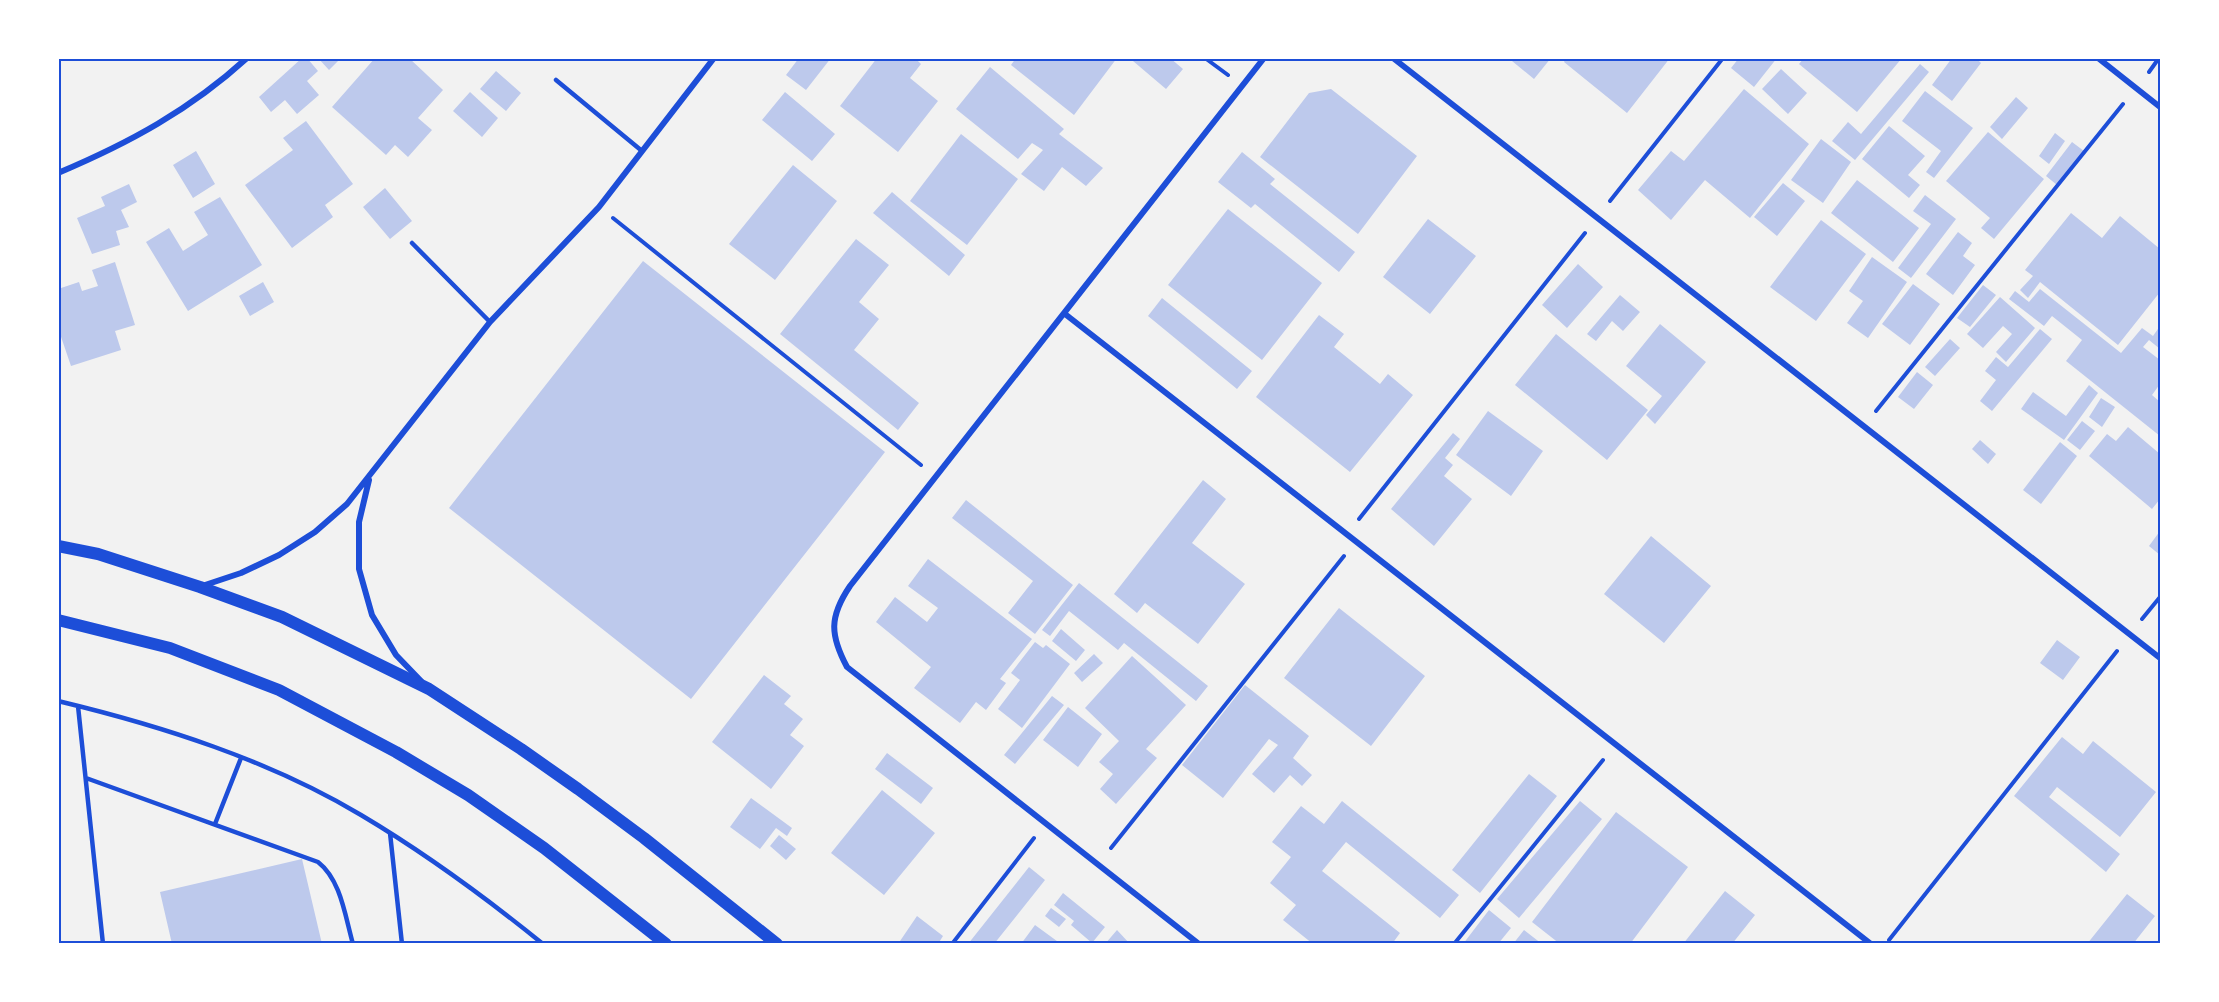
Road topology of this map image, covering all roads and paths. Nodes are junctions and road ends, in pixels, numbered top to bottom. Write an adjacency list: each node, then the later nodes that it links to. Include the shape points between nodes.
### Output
1 (247, 58): 12 (street, via 171,117 112,150)
2 (714, 58): 11 (street)
3 (1264, 58): 16 (street)
4 (1393, 58): 14 (street)
5 (1724, 58): 14 (path)
6 (2098, 58): 9 (street)
7 (2160, 58): 9 (path)
8 (556, 80): 11 (lane)
9 (2136, 88): 10 (street); 18 (path)
10 (2160, 107)
11 (642, 151): 13 (street)
12 (58, 173)
13 (599, 207): 17 (street); 20 (path)
14 (1597, 218): 18 (street); 21 (path)
15 (412, 243): 17 (lane)
16 (1065, 314): 20 (street); 21 (street)
17 (490, 322): 19 (street)
18 (1864, 427): 27 (street)
19 (370, 476): 24 (street, via 347,504 306,538 241,573); 29 (street, via 359,522 359,569 372,615 396,655)
20 (936, 477): 36 (street, via 839,602 834,625 837,647 848,667)
21 (1346, 534): 22 (street)
22 (1356, 542): 32 (street); 38 (path)
23 (58, 546): 24 (main road, via 98,554)
24 (200, 587): 29 (main road, via 282,617)
25 (2160, 597): 27 (path)
26 (58, 620): 43 (main road, via 170,648 279,690 396,752 468,795 544,848)
27 (2131, 634): 28 (street); 49 (path)
28 (2160, 658)
29 (429, 689): 44 (main road, via 578,789)
30 (58, 701): 31 (lane)
31 (78, 706): 33 (lane, via 125,717); 34 (lane)
32 (1616, 744): 47 (path); 48 (street)
33 (241, 758): 35 (lane); 37 (lane, via 286,776)
34 (86, 778): 35 (lane); 39 (lane)
35 (215, 824): 40 (lane, via 318,862 328,870)
36 (1046, 824): 38 (street); 45 (path)
37 (390, 833): 41 (lane); 42 (lane)
38 (1098, 865): 46 (street)
39 (103, 944)
40 (353, 944)
41 (402, 944)
42 (543, 944)
43 (666, 944)
44 (777, 944)
45 (952, 944)
46 (1199, 944)
47 (1454, 944)
48 (1872, 944)
49 (1886, 944)

